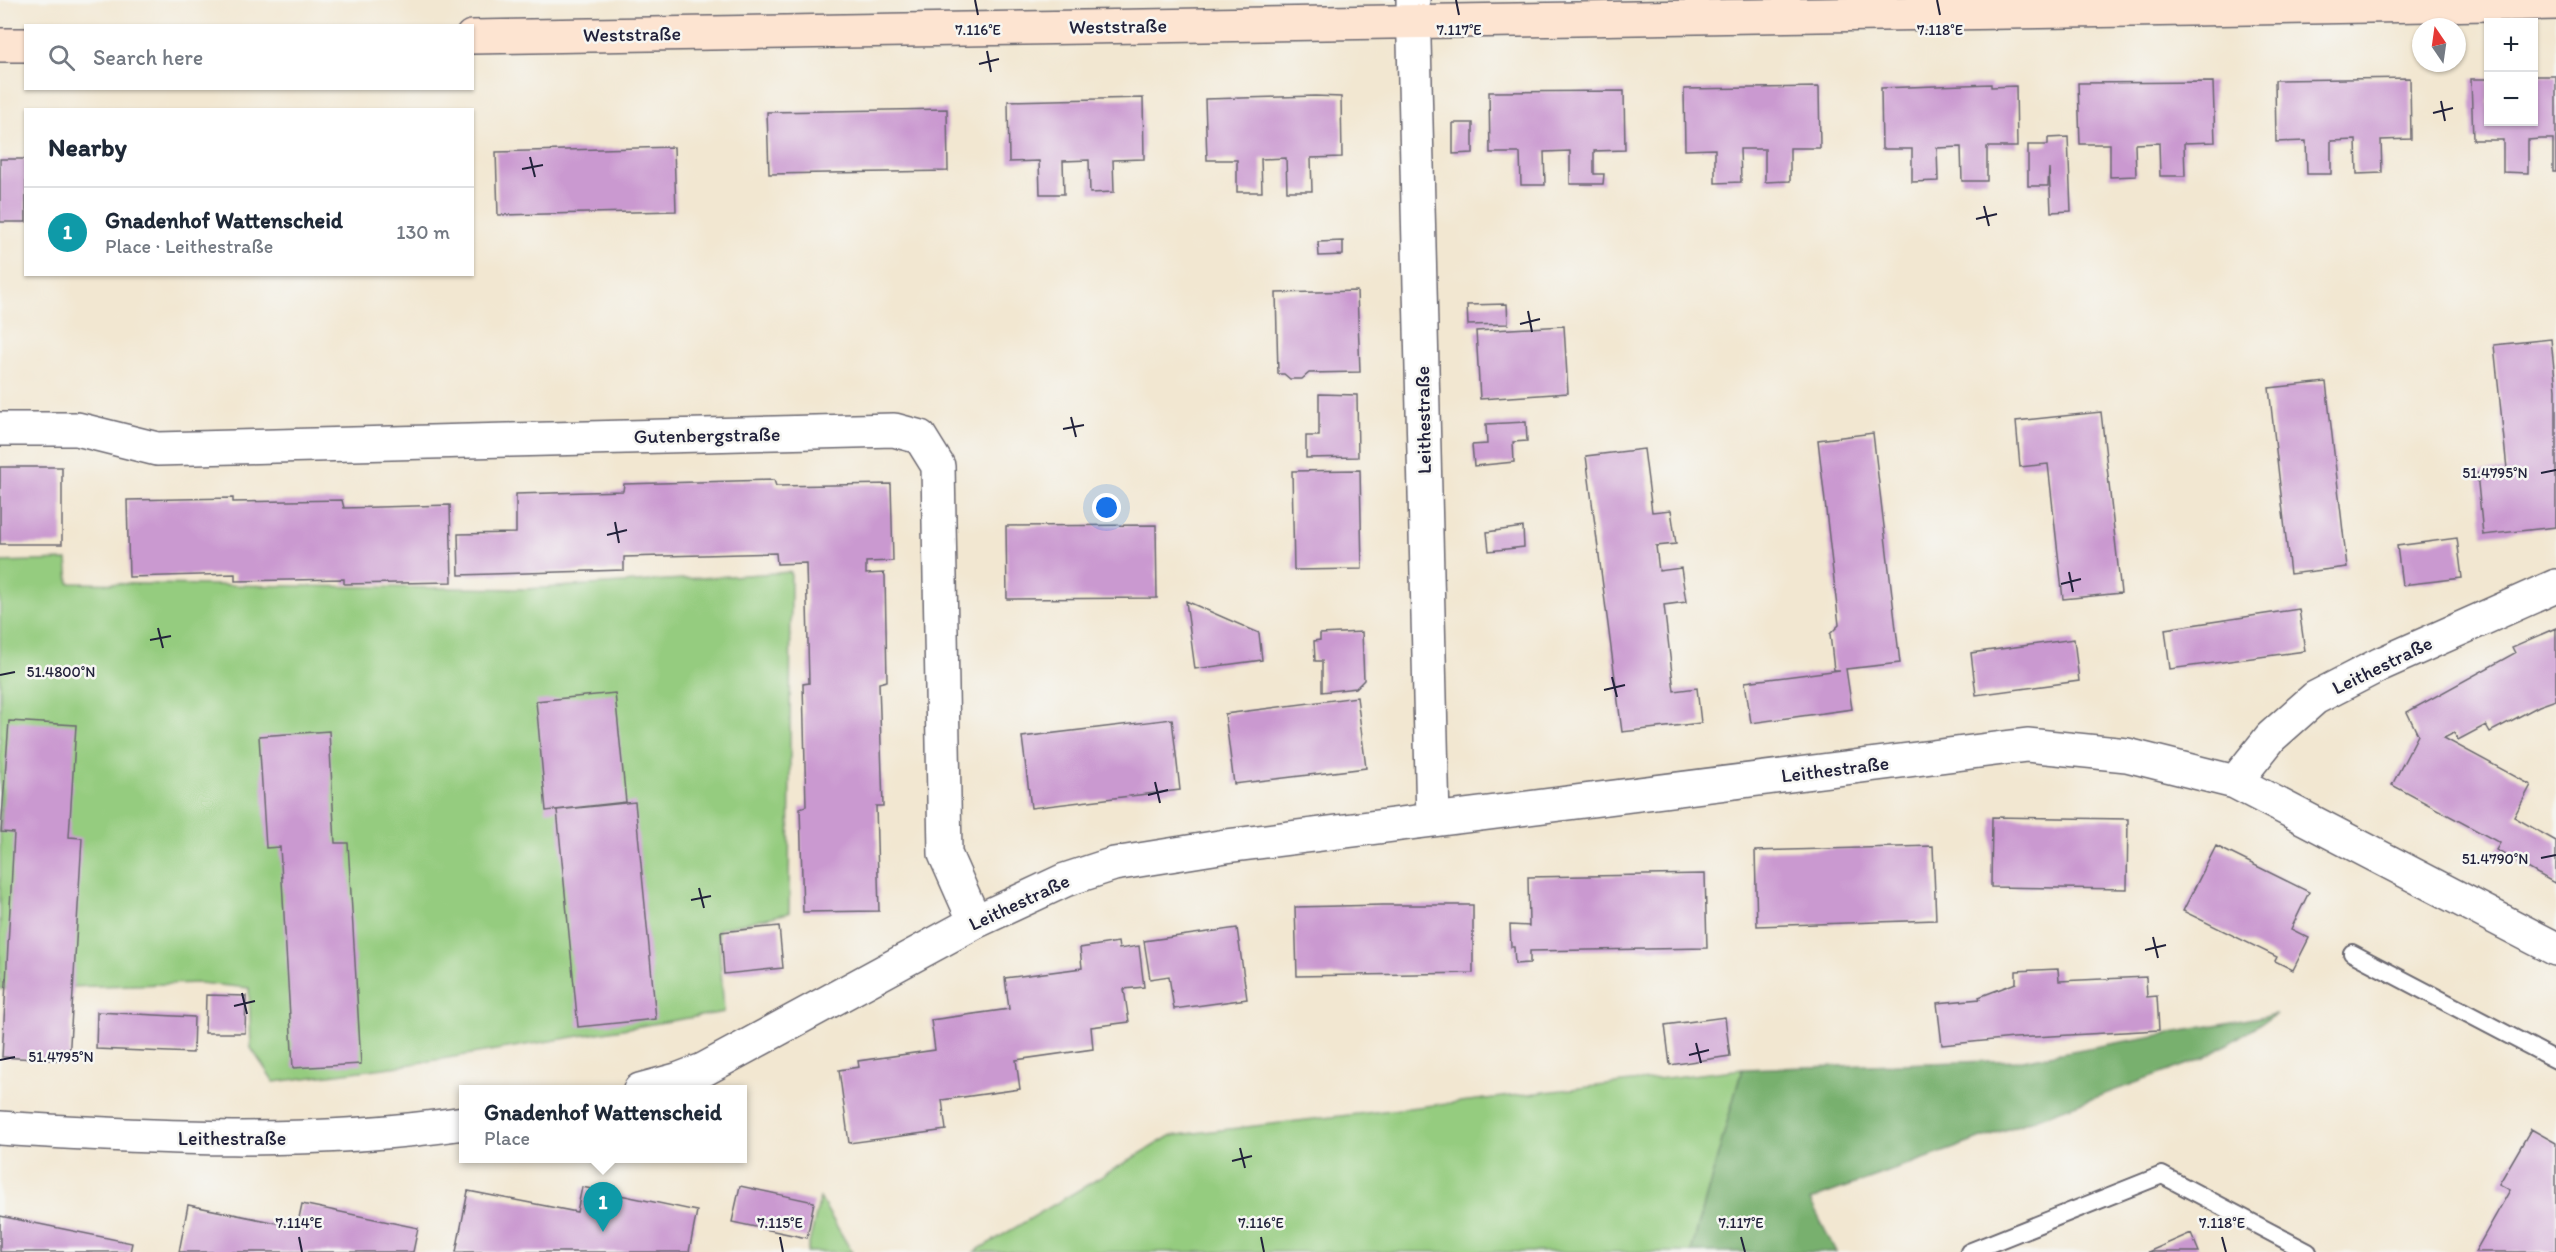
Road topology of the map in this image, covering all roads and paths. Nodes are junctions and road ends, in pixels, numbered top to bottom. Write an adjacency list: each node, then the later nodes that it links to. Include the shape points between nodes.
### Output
1 (2556, 3): 2 (street, Weststraße)
2 (1413, 10): 3 (street, Weststraße); 9 (street, Leithestraße)
3 (474, 37)
4 (0, 45): 5 (street)
5 (24, 45)
6 (0, 429): 10 (street, Gutenbergstraße, via 77,429 157,449 894,430 920,437 938,466 945,854)
7 (2556, 586): 8 (street, Leithestraße, via 2381,664 2315,698 2271,737)
8 (2235, 782): 9 (street, Leithestraße, via 2127,755 2027,745); 11 (street, Leithestraße)
9 (1433, 820): 10 (street, Leithestraße, via 1114,864 1065,880)
10 (975, 922): 14 (street, Leithestraße, via 704,1070)
11 (2556, 949)
12 (2352, 953): 13 (lane)
13 (2556, 1060)
14 (653, 1085)
15 (459, 1123): 16 (street, Leithestraße, via 274,1139 168,1138)
16 (0, 1128)
17 (1969, 1252): 18 (lane, via 2162,1175)
18 (2308, 1252)

